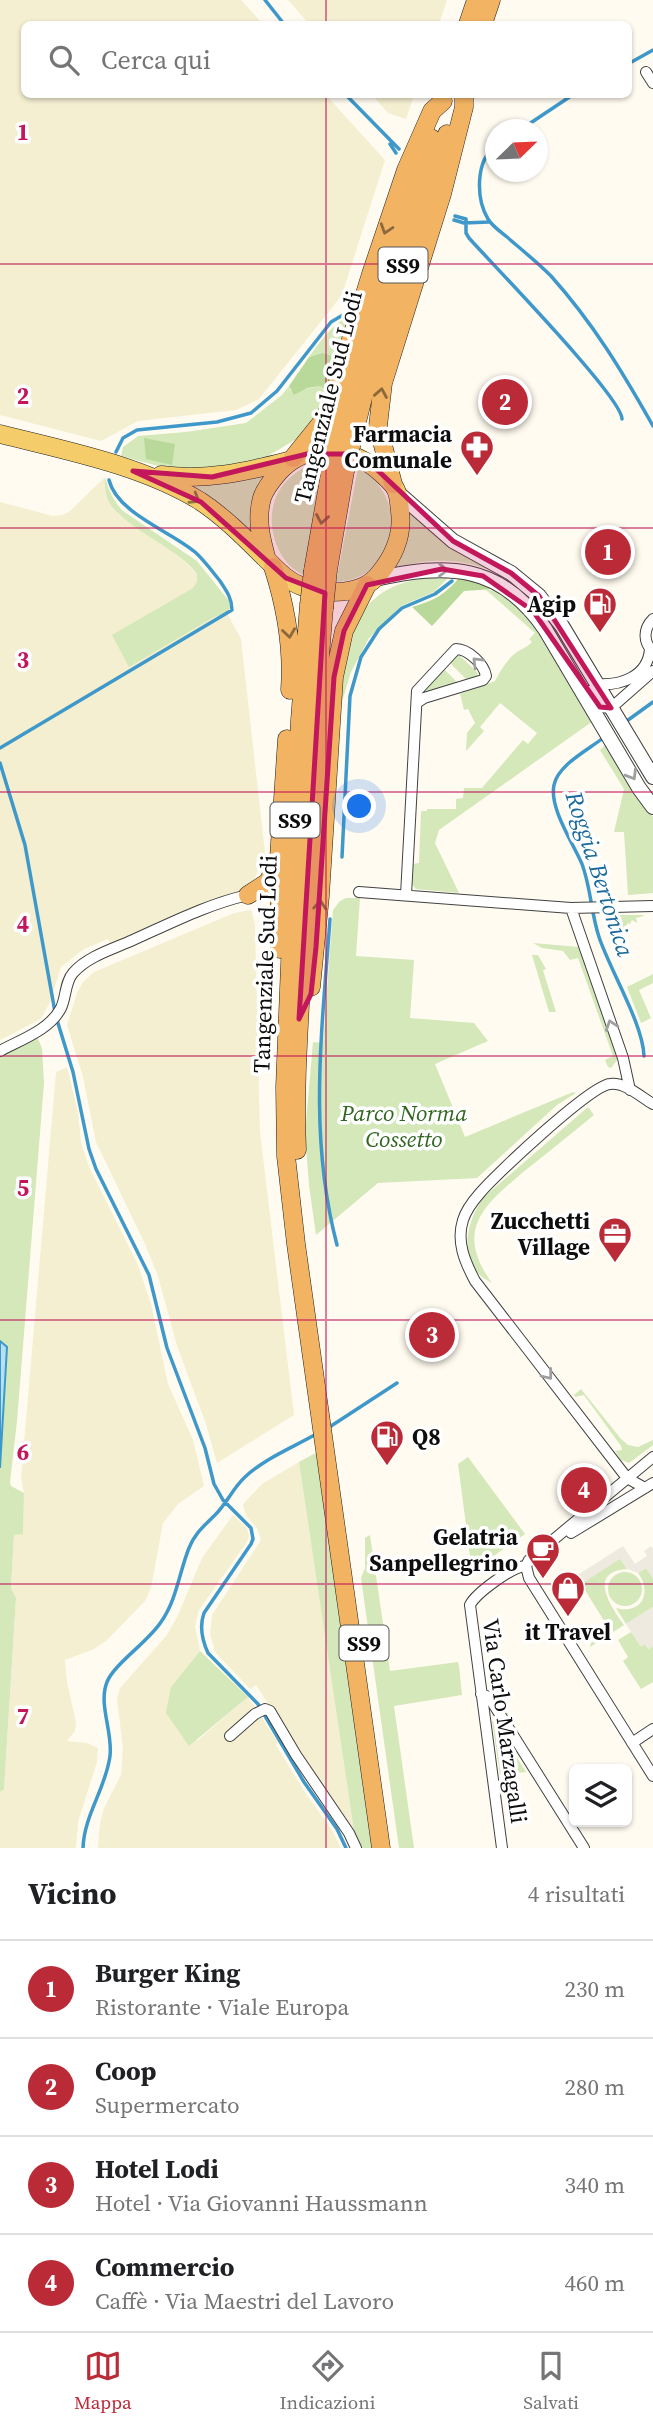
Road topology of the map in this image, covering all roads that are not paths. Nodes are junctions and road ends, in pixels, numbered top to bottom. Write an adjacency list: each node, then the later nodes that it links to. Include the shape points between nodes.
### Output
1 (476, 0): 3 (highway)
2 (491, 0): 4 (highway)
3 (469, 21)
4 (484, 21)
5 (646, 72): 6 (street)
6 (653, 83)
7 (450, 98): 11 (highway, one-way to 11, via 432,111 405,170 330,408)
8 (452, 98): 16 (highway, Tangenziale Sud Lodi / SS9, bridge, via 365,335)
9 (455, 98): 13 (highway, one-way to 9, via 378,426 383,383 464,107)
10 (0, 434): 12 (main road)
11 (291, 460): 12 (main road, via 212,477); 13 (main road, via 330,450 352,454 372,464); 14 (main road, via 262,496 260,535)
12 (133, 471): 14 (main road, one-way to 14, via 201,502)
13 (395, 488): 15 (main road, via 401,518 398,542 388,564); 21 (street, via 453,541 520,578 539,596)
14 (270, 563): 15 (main road, via 298,585 317,591 345,591); 26 (highway, one-way to 26, via 283,598 292,668)
15 (371, 582): 18 (street, one-way to 18, via 442,569 484,576 533,611); 33 (highway, one-way to 15, via 311,994 316,947 334,677 344,631)
16 (316, 607): 33 (highway, Tangenziale Sud Lodi / SS9); 34 (highway, Tangenziale Sud Lodi / SS9, via 299,733)
17 (653, 619): 19 (street, via 645,636)
18 (545, 629): 23 (street, via 600,708); 25 (street, one-way to 25)
19 (651, 651): 21 (street, via 635,676 609,685)
20 (653, 671): 23 (street)
21 (596, 684): 23 (street)
22 (418, 702): 22 (street, one-way to 22, via 483,680 486,670 466,651 456,649 419,688); 29 (street)
23 (618, 720): 24 (street)
24 (653, 777)
25 (653, 807)
26 (279, 858): 28 (highway, via 268,881); 32 (highway)
27 (359, 892): 29 (street)
28 (248, 895): 32 (highway, via 268,904); 35 (street, via 90,958 71,975 57,1015 40,1030)
29 (406, 895): 31 (street)
30 (653, 906): 31 (street)
31 (571, 908): 36 (street, one-way to 31)
32 (278, 915): 34 (highway)
33 (299, 1019): 38 (highway, Tangenziale Sud Lodi / SS9, via 296,1147)
34 (286, 1036): 38 (highway, Tangenziale Sud Lodi / SS9, via 286,1156)
35 (0, 1051)
36 (630, 1090): 37 (street); 41 (street, one-way to 41, via 616,1084 603,1086 531,1143 469,1207 460,1237 475,1281)
37 (653, 1104)
38 (326, 1413): 39 (highway, Tangenziale Sud Lodi / SS9)
39 (330, 1441): 51 (highway, Tangenziale Sud Lodi / SS9); 52 (highway, Tangenziale Sud Lodi / SS9)
40 (653, 1457): 41 (street)
41 (627, 1478): 42 (street); 43 (street)
42 (649, 1485): 43 (street)
43 (539, 1552): 44 (street)
44 (526, 1566): 45 (street, Via Carlo Marzagalli, via 516,1568 472,1601 469,1610); 48 (street, via 528,1578)
45 (481, 1694): 53 (street, Via Carlo Marzagalli); 54 (street, via 488,1697)
46 (653, 1730): 48 (street)
47 (230, 1735): 50 (street, via 262,1710 270,1711)
48 (632, 1743): 49 (street)
49 (653, 1776)
50 (356, 1848)
51 (381, 1848)
52 (393, 1848)
53 (502, 1848)
54 (584, 1848)

